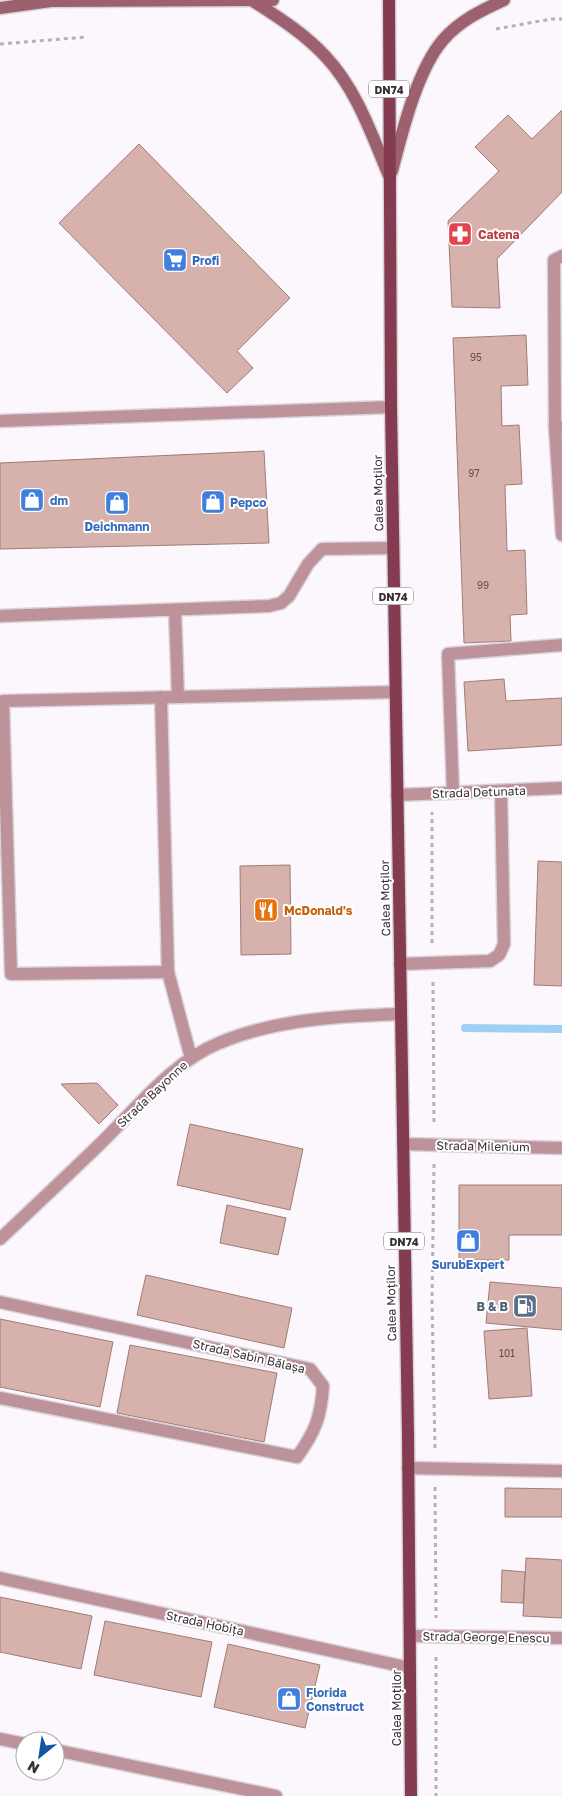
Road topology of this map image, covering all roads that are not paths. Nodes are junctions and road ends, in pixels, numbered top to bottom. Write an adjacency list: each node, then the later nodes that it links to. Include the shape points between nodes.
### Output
1 (273, 0): 4 (main road)
2 (389, 0): 6 (main road, Calea Moților / DN74)
3 (504, 0): 6 (main road, via 472,15 443,40 435,52 416,90)
4 (253, 1): 5 (main road, via 51,1); 6 (main road, via 326,57 361,109)
5 (0, 8)
6 (390, 178): 9 (main road, Calea Moților / DN74)
7 (562, 256): 8 (street, via 554,260)
8 (558, 319): 11 (street)
9 (391, 407): 10 (street); 13 (main road, Calea Moților / DN74)
10 (0, 421)
11 (559, 427): 12 (street)
12 (562, 535)
13 (393, 548): 14 (street, via 322,549 281,603); 17 (main road, Calea Moților / DN74)
14 (175, 610): 15 (street); 19 (street)
15 (0, 616)
16 (562, 646): 22 (street, via 448,654)
17 (395, 692): 19 (street); 23 (main road, Calea Moților / DN74)
18 (161, 697): 19 (street); 25 (street); 25 (street, via 3,701 10,974)
19 (178, 697)
20 (562, 788): 21 (street, Strada Detunata)
21 (501, 791): 22 (street, Strada Detunata); 24 (street, via 504,944 500,955 490,961)
22 (453, 793): 23 (street, Strada Detunata)
23 (396, 795): 24 (main road, Calea Moților / DN74)
24 (400, 964): 26 (main road, Calea Moților / DN74)
25 (168, 972): 27 (street)
26 (401, 1014): 27 (street, Strada Bayonne, via 334,1016 238,1035); 28 (main road, Calea Moților / DN74)
27 (191, 1058): 30 (street, Strada Bayonne, via 162,1082)
28 (403, 1144): 29 (street, Strada Milenium); 33 (main road, Calea Moților / DN74)
29 (562, 1148)
30 (0, 1239)
31 (0, 1302): 32 (street, Strada Sabin Bălașa, via 310,1369 323,1386 322,1412 312,1436 297,1458)
32 (0, 1398)
33 (408, 1468): 34 (street); 36 (main road, Calea Moților / DN74)
34 (562, 1471)
35 (0, 1578): 38 (street, Strada Hobița)
36 (410, 1636): 37 (street, Strada George Enescu); 38 (main road, Calea Moților / DN74)
37 (562, 1638)
38 (410, 1668): 43 (main road, Calea Moților / DN74)
39 (0, 1739): 40 (street)
40 (15, 1742)
41 (65, 1752): 42 (street)
42 (276, 1796)
43 (411, 1796)

